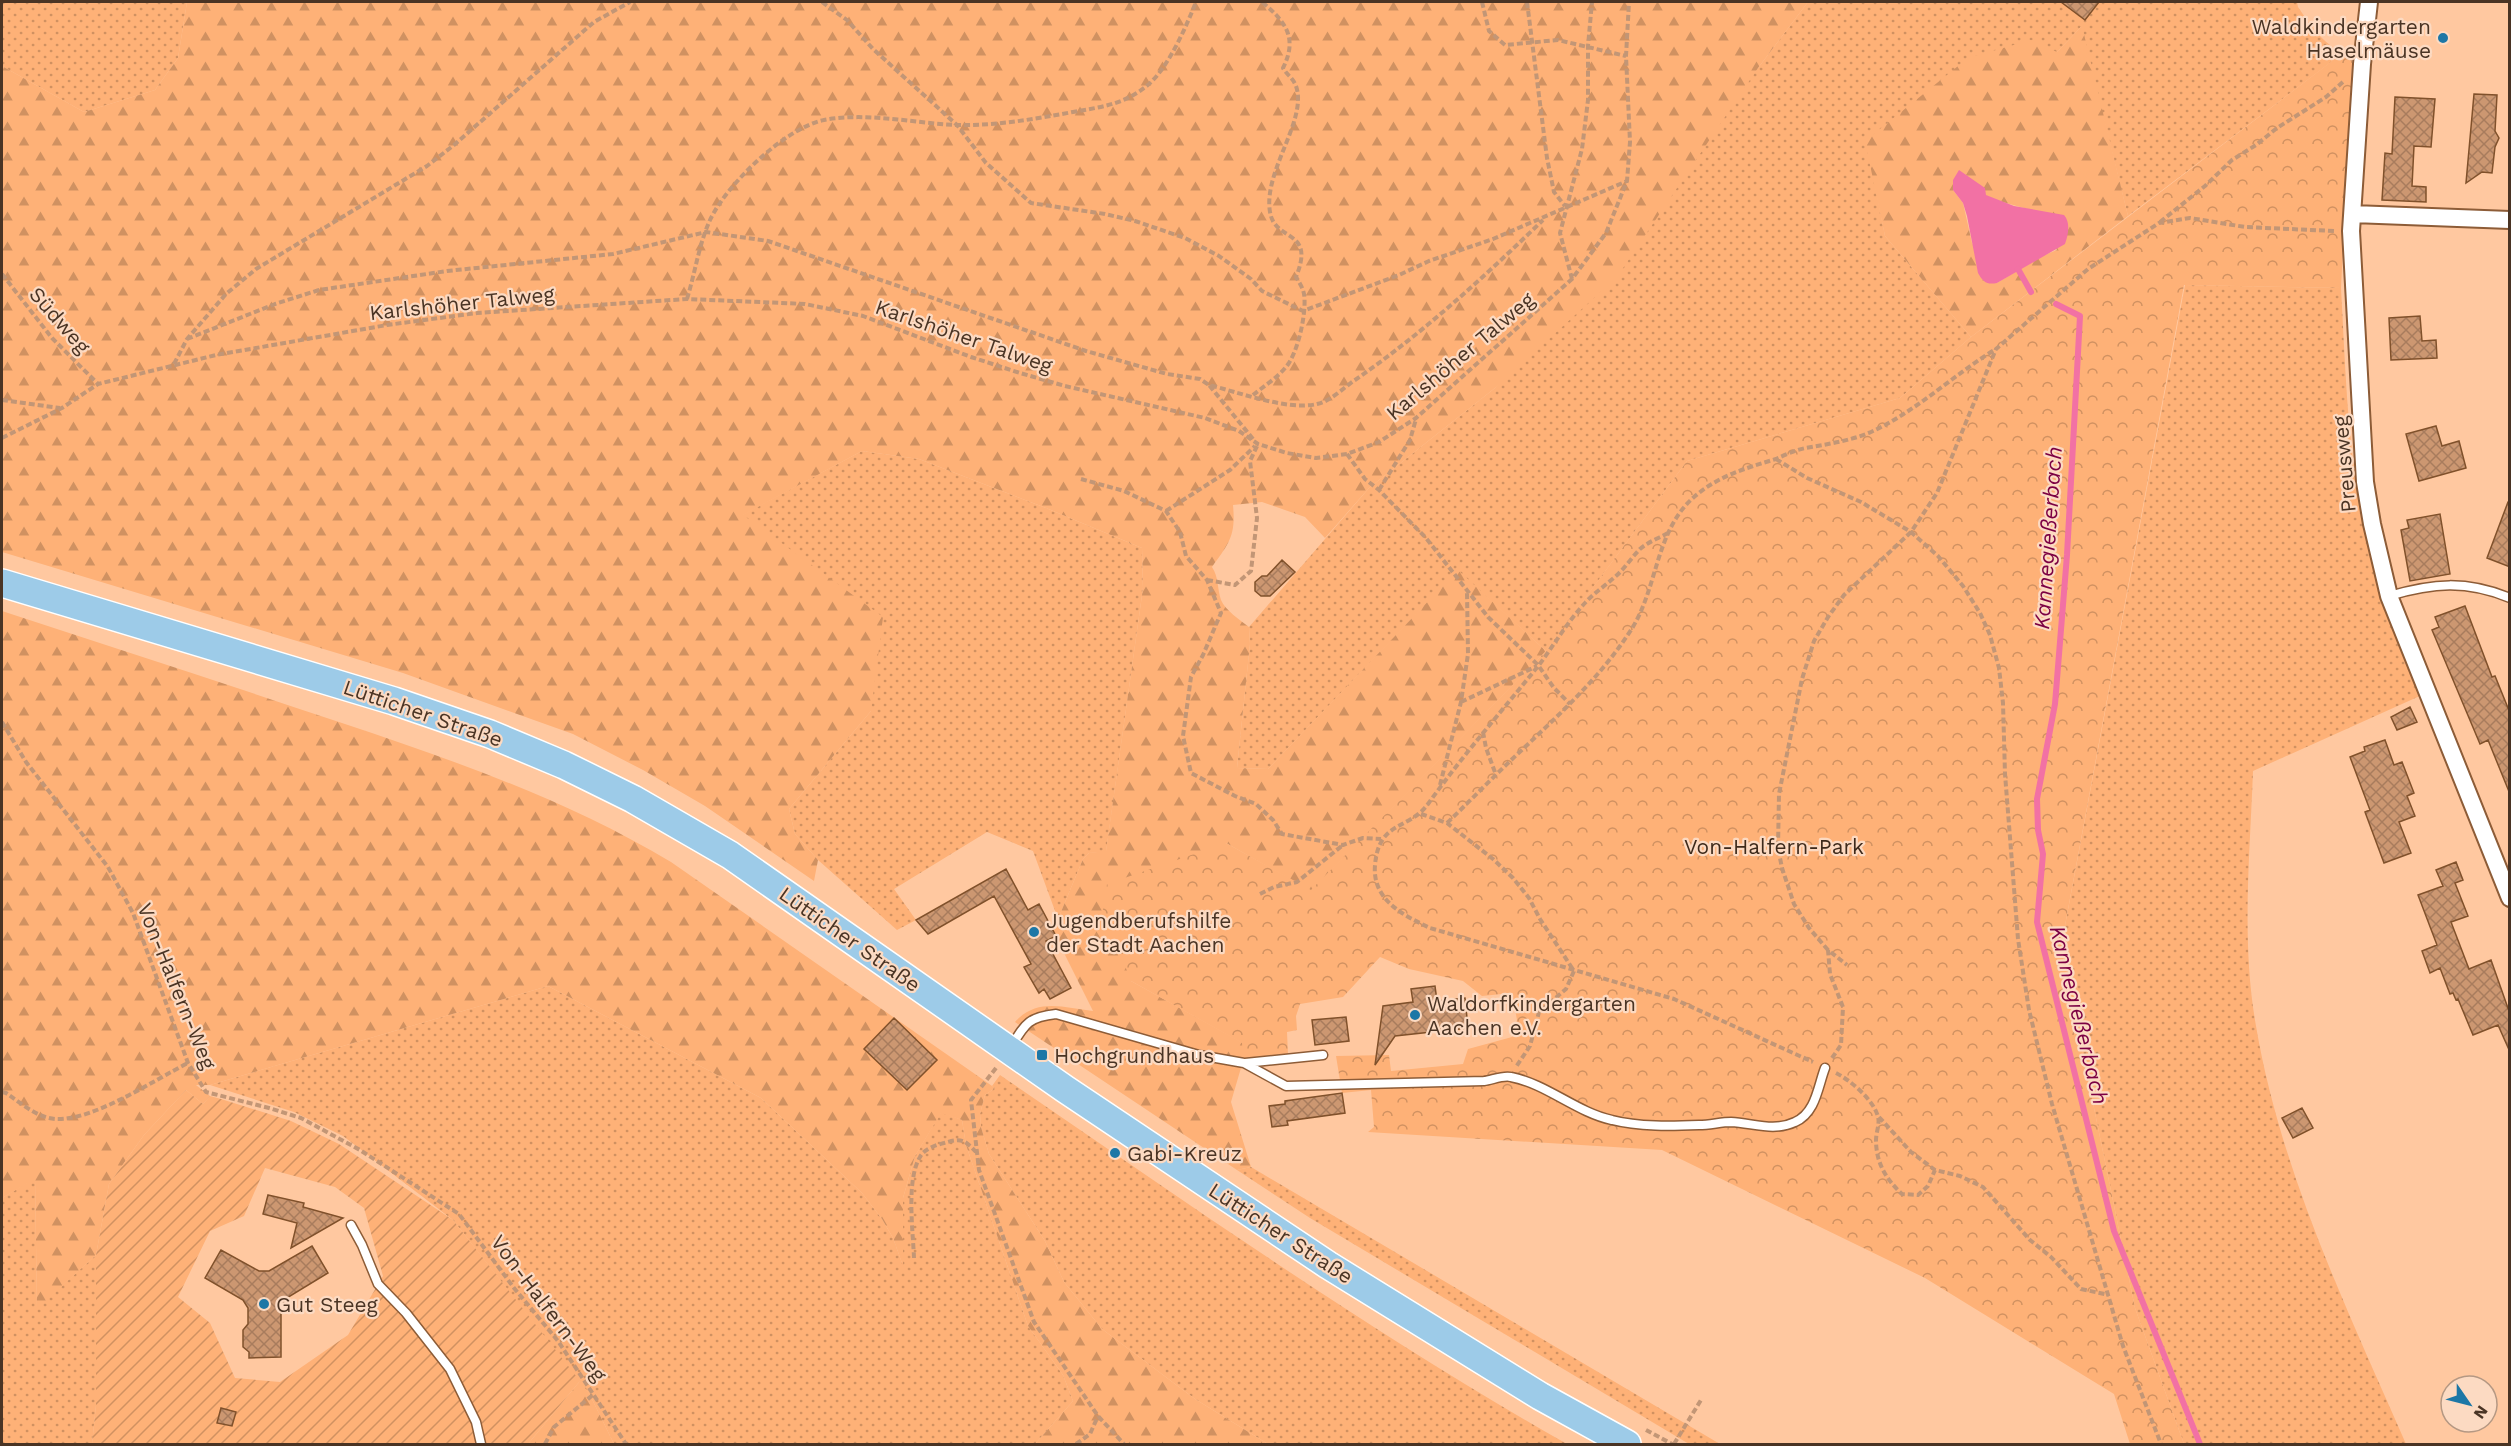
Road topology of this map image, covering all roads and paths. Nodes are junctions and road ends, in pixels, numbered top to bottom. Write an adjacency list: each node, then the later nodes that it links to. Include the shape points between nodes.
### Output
1 (630, 2): 26 (path, via 594,22 427,166 256,269 226,294)
2 (822, 2): 14 (path, via 847,20 873,49)
3 (1196, 2): 14 (path, via 1156,75 1139,91 1114,105 1012,123)
4 (1262, 2): 25 (path, via 1286,30 1290,54 1283,68 1297,89 1298,107 1269,195 1272,219 1302,249 1296,277 1304,291)
5 (1482, 2): 10 (path, via 1489,31 1496,39 1505,45)
6 (1527, 2): 10 (path)
7 (1592, 2): 11 (path)
8 (1629, 2): 12 (path, Karlshöher Talweg)
9 (2369, 2): 13 (street, Preusweg)
10 (1531, 43): 11 (path, via 1558,40); 16 (path, via 1554,192)
11 (1588, 46): 12 (path); 16 (path, via 1588,100 1582,149)
12 (1626, 56): 15 (path, Karlshöher Talweg, via 1630,142)
13 (2362, 64): 19 (path, via 2326,97 2232,160); 20 (street, Preusweg)
14 (957, 125): 21 (path, via 873,118 822,121 789,136 759,158 726,197); 25 (path, via 986,163 1030,203 1115,217 1185,238 1220,256 1262,291)
15 (1627, 181): 16 (path); 23 (path, Karlshöher Talweg, via 1606,232)
16 (1566, 207): 17 (path); 23 (path, via 1560,232)
17 (1545, 217): 25 (path); 31 (path, via 1473,287 1385,360 1334,396 1317,404 1299,405)
18 (2510, 220): 20 (street)
19 (2159, 223): 20 (path, via 2190,218 2246,227); 27 (path, via 2088,269)
20 (2352, 223): 47 (street, Preusweg, via 2365,482)
21 (706, 232): 24 (path); 26 (path, via 613,254 447,271 319,290); 30 (path, via 768,241 1086,351 1167,374 1200,379)
22 (2, 274): 29 (path, Südweg, via 52,338)
23 (1572, 279): 34 (path, Karlshöher Talweg)
24 (687, 299): 28 (path, Karlshöher Talweg, via 477,313 377,327); 36 (path, Karlshöher Talweg, via 805,304 863,316 1032,376 1205,418 1239,431)
25 (1303, 311): 31 (path, via 1293,358)
26 (188, 339): 28 (path)
27 (1996, 349): 38 (path, via 1870,432); 43 (path, via 1937,493)
28 (174, 365): 29 (path, Karlshöher Talweg)
29 (98, 384): 33 (path, Karlshöher Talweg)
30 (1209, 385): 31 (path); 36 (path)
31 (1252, 395)
32 (2, 400): 33 (path)
33 (62, 408): 35 (path, Karlshöher Talweg)
34 (1416, 418): 37 (path, Karlshöher Talweg, via 1379,442); 40 (path, via 1410,440)
35 (2, 438)
36 (1257, 444): 37 (path, Karlshöher Talweg, via 1316,458); 41 (path, via 1230,470); 44 (path, via 1251,461 1257,518 1251,571 1235,585)
37 (1347, 454): 40 (path, via 1365,479)
38 (1776, 459): 42 (path, via 1707,485); 43 (path)
39 (1081, 479): 41 (path, via 1124,491)
40 (1379, 490): 46 (path, via 1426,538)
41 (1166, 511): 44 (path, via 1180,532 1186,556)
42 (1668, 532): 49 (path, via 1641,548 1618,575 1585,603); 51 (path, via 1647,599 1632,629)
43 (1911, 532): 62 (path, via 1844,595 1814,641 1784,767 1778,822 1782,868 1794,904); 79 (path, via 1963,586 1990,635 1999,668 2019,939 2029,1010 2052,1104)
44 (1207, 580): 59 (path, via 1221,613 1191,677 1183,735 1191,773 1256,804 1282,834)
45 (2, 583): 67 (main road, Lütticher Straße, via 394,701 564,765 730,855)
46 (1467, 591): 49 (path); 50 (path, via 1468,654)
47 (2390, 596): 48 (lane, via 2418,588 2459,584 2487,588); 61 (street, Preusweg)
48 (2510, 598)
49 (1538, 665): 50 (path); 51 (path); 53 (path)
50 (1461, 702): 55 (path)
51 (1570, 705): 54 (path)
52 (2, 722): 66 (path, Von-Halfern-Weg, via 26,762 113,876 133,913)
53 (1483, 731): 54 (path); 55 (path)
54 (1496, 775): 57 (path)
55 (1439, 789): 56 (path)
56 (1420, 814): 57 (path); 58 (path)
57 (1447, 823): 64 (path, via 1513,878)
58 (1381, 838): 59 (path); 64 (path, via 1375,875 1386,901 1402,914 1430,928)
59 (1343, 844): 60 (path, via 1297,882)
60 (1260, 894)
61 (2510, 898)
62 (1827, 950): 63 (path); 69 (path, via 1830,974 1843,1007 1841,1045)
63 (1847, 965)
64 (1574, 971): 69 (path, via 1674,999); 70 (path, via 1566,989 1539,1012 1530,1046)
65 (1323, 1056): 68 (lane)
66 (188, 1063): 71 (path, via 98,1111 56,1119 37,1113); 72 (path, Von-Halfern-Weg)
67 (1000, 1063): 68 (lane, via 1027,1022 1056,1014 1199,1056); 75 (path, via 971,1100); 88 (main road, Lütticher Straße, via 1540,1396)
68 (1245, 1063): 70 (lane, via 1286,1086 1484,1081)
69 (1825, 1068): 70 (lane, via 1809,1110 1796,1122 1767,1127 1730,1122 1653,1125 1613,1121); 74 (path, via 1863,1092)
70 (1509, 1076)
71 (2, 1092)
72 (206, 1092): 73 (path); 80 (path, Von-Halfern-Weg, via 301,1119 360,1150 459,1214)
73 (210, 1096)
74 (1878, 1117): 76 (path, via 1911,1152); 76 (path, via 1878,1161 1902,1194 1918,1195 1928,1186)
75 (977, 1152): 78 (path, via 957,1139 921,1155 913,1176); 82 (path, via 979,1170 1034,1322)
76 (1935, 1170): 79 (path, via 1983,1187 2081,1289)
77 (351, 1225): 83 (lane, via 378,1284 450,1369 476,1422)
78 (914, 1258)
79 (2109, 1295): 90 (path, via 2123,1346)
80 (594, 1394): 84 (path, via 554,1427); 85 (path, Von-Halfern-Weg)
81 (1701, 1400): 89 (path)
82 (1098, 1416): 86 (path, via 1090,1434); 87 (path)
83 (481, 1444)
84 (545, 1444)
85 (625, 1444)
86 (1077, 1444)
87 (1124, 1444)
88 (1627, 1444)
89 (1674, 1444)
90 (2161, 1444)

